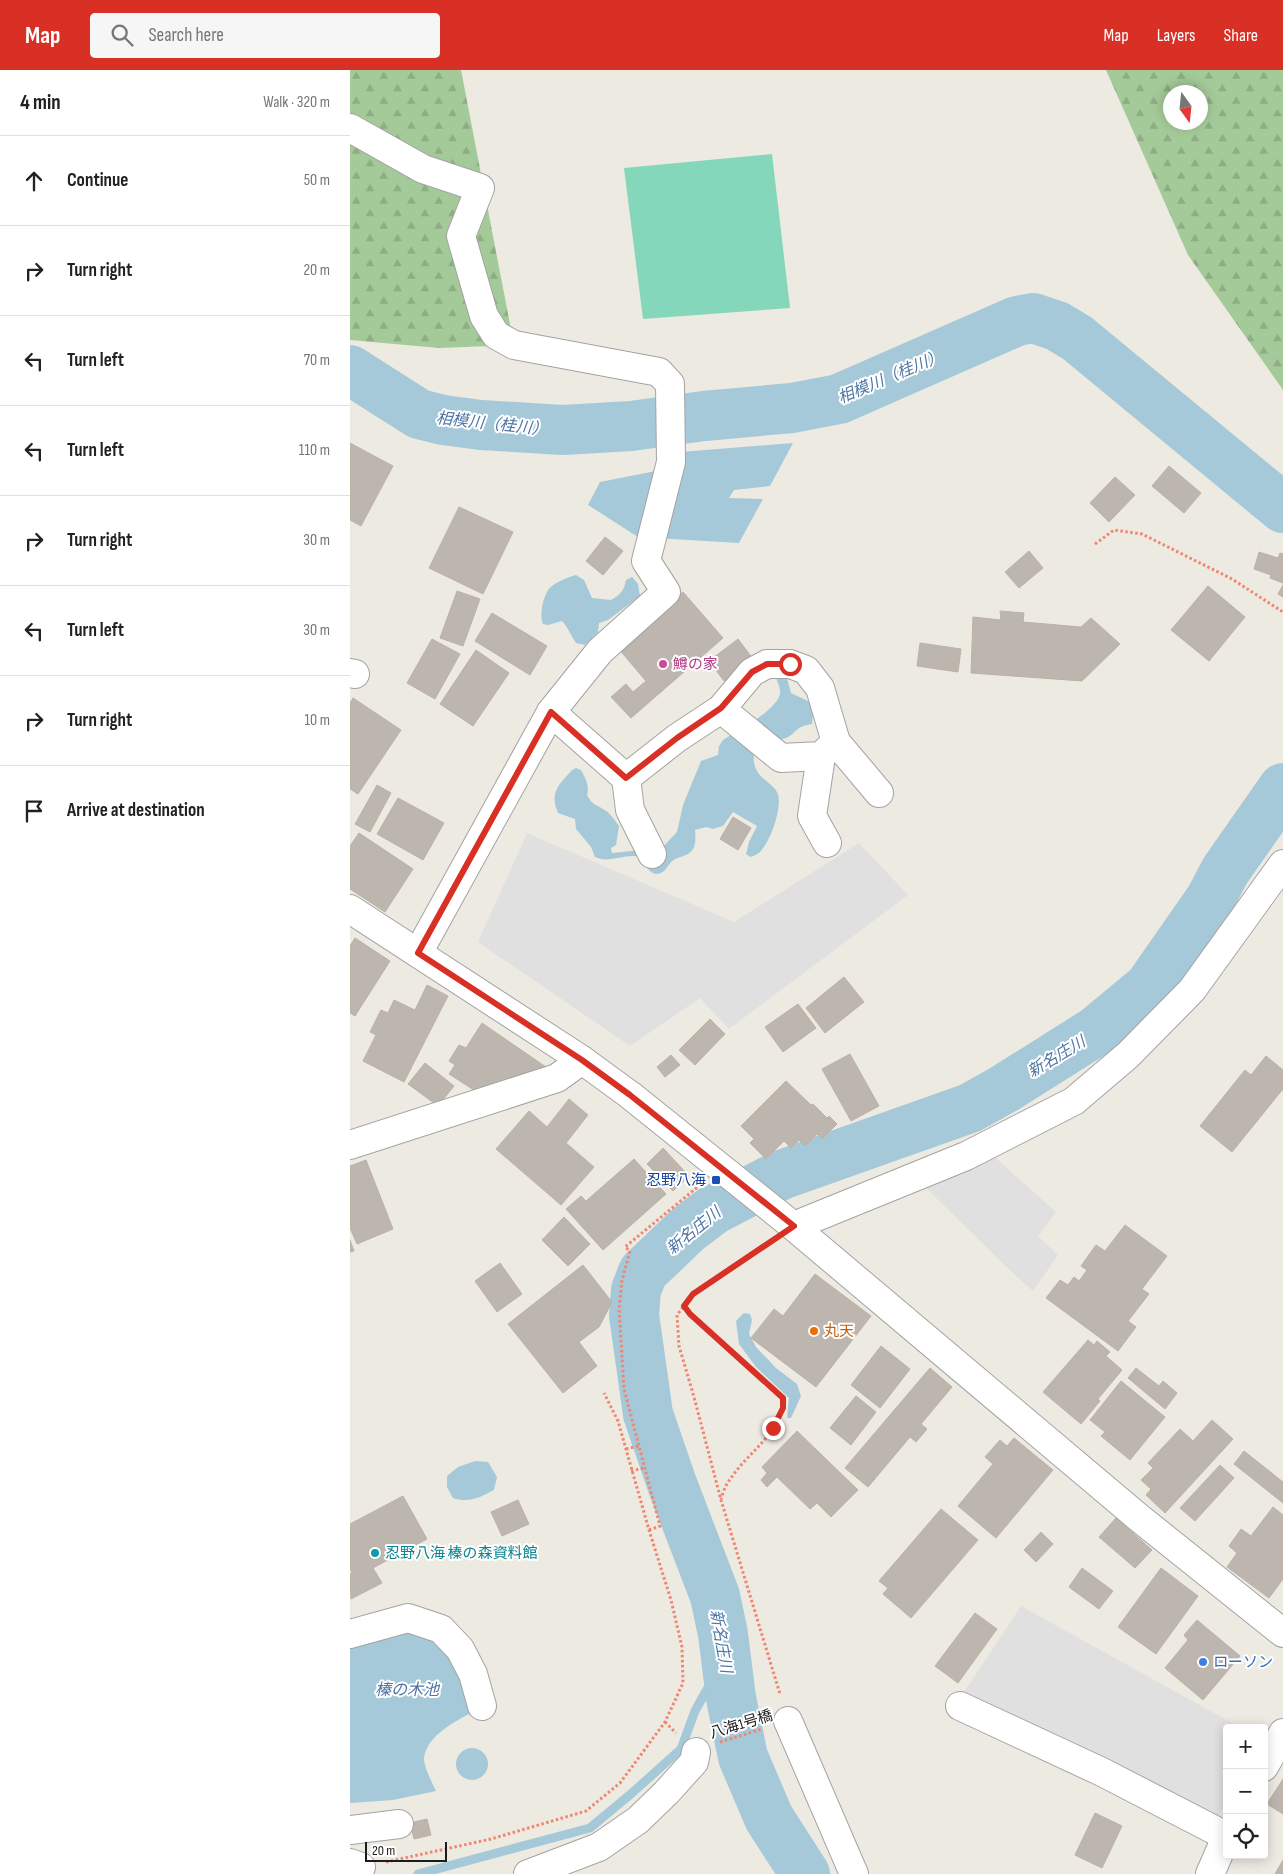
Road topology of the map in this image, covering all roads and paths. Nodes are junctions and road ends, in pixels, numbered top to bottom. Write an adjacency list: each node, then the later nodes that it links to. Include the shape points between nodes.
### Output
1 (350, 128): 5 (street, via 423,169 480,188 461,236 484,316 496,335 514,345 659,372 670,384 671,462 646,561 666,592 600,651)
2 (1095, 544): 3 (path, via 1114,530 1142,534 1232,578)
3 (1283, 612)
4 (721, 708): 6 (street, via 781,758); 6 (street, via 752,672 767,664 790,664 806,670 820,688); 7 (street)
5 (551, 712): 7 (street); 13 (street)
6 (828, 749): 8 (street); 9 (street, via 812,816)
7 (626, 778): 10 (street, via 630,810)
8 (879, 793)
9 (827, 843)
10 (652, 854)
11 (1283, 864): 17 (street, via 1192,990 1128,1055 1074,1101 966,1156)
12 (350, 909): 13 (street)
13 (418, 953): 14 (street)
14 (582, 1060): 15 (street, via 557,1078); 16 (street)
15 (350, 1146)
16 (713, 1176): 17 (street); 20 (path, via 625,1247 630,1251 618,1309 624,1389)
17 (791, 1223): 18 (path, via 693,1294); 26 (street, via 1138,1517)
18 (684, 1306): 24 (path, via 677,1315 679,1346); 24 (path, via 783,1398 778,1421 729,1481)
19 (604, 1393): 21 (path, via 618,1421)
20 (638, 1446): 21 (path); 22 (path)
21 (626, 1449): 23 (path)
22 (644, 1468): 23 (path); 25 (path, via 660,1526)
23 (631, 1471): 25 (path)
24 (721, 1500): 31 (path)
25 (648, 1530): 30 (path, via 682,1646 683,1683)
26 (1283, 1633)
27 (350, 1634): 28 (street, via 408,1618 441,1629 460,1649 473,1674)
28 (482, 1706)
29 (960, 1706): 38 (street, via 1102,1772)
30 (665, 1722): 32 (path); 40 (path, via 620,1783 586,1811 492,1839)
31 (778, 1724): 34 (path, 八海1号橋); 42 (street)
32 (670, 1727)
33 (1283, 1733): 35 (street)
34 (704, 1748): 41 (street, via 638,1820 599,1847)
35 (1268, 1760)
36 (399, 1824): 37 (street)
37 (350, 1830)
38 (1223, 1834)
39 (1223, 1843): 43 (street)
40 (356, 1868)
41 (528, 1874)
42 (854, 1874)
43 (1210, 1874)

